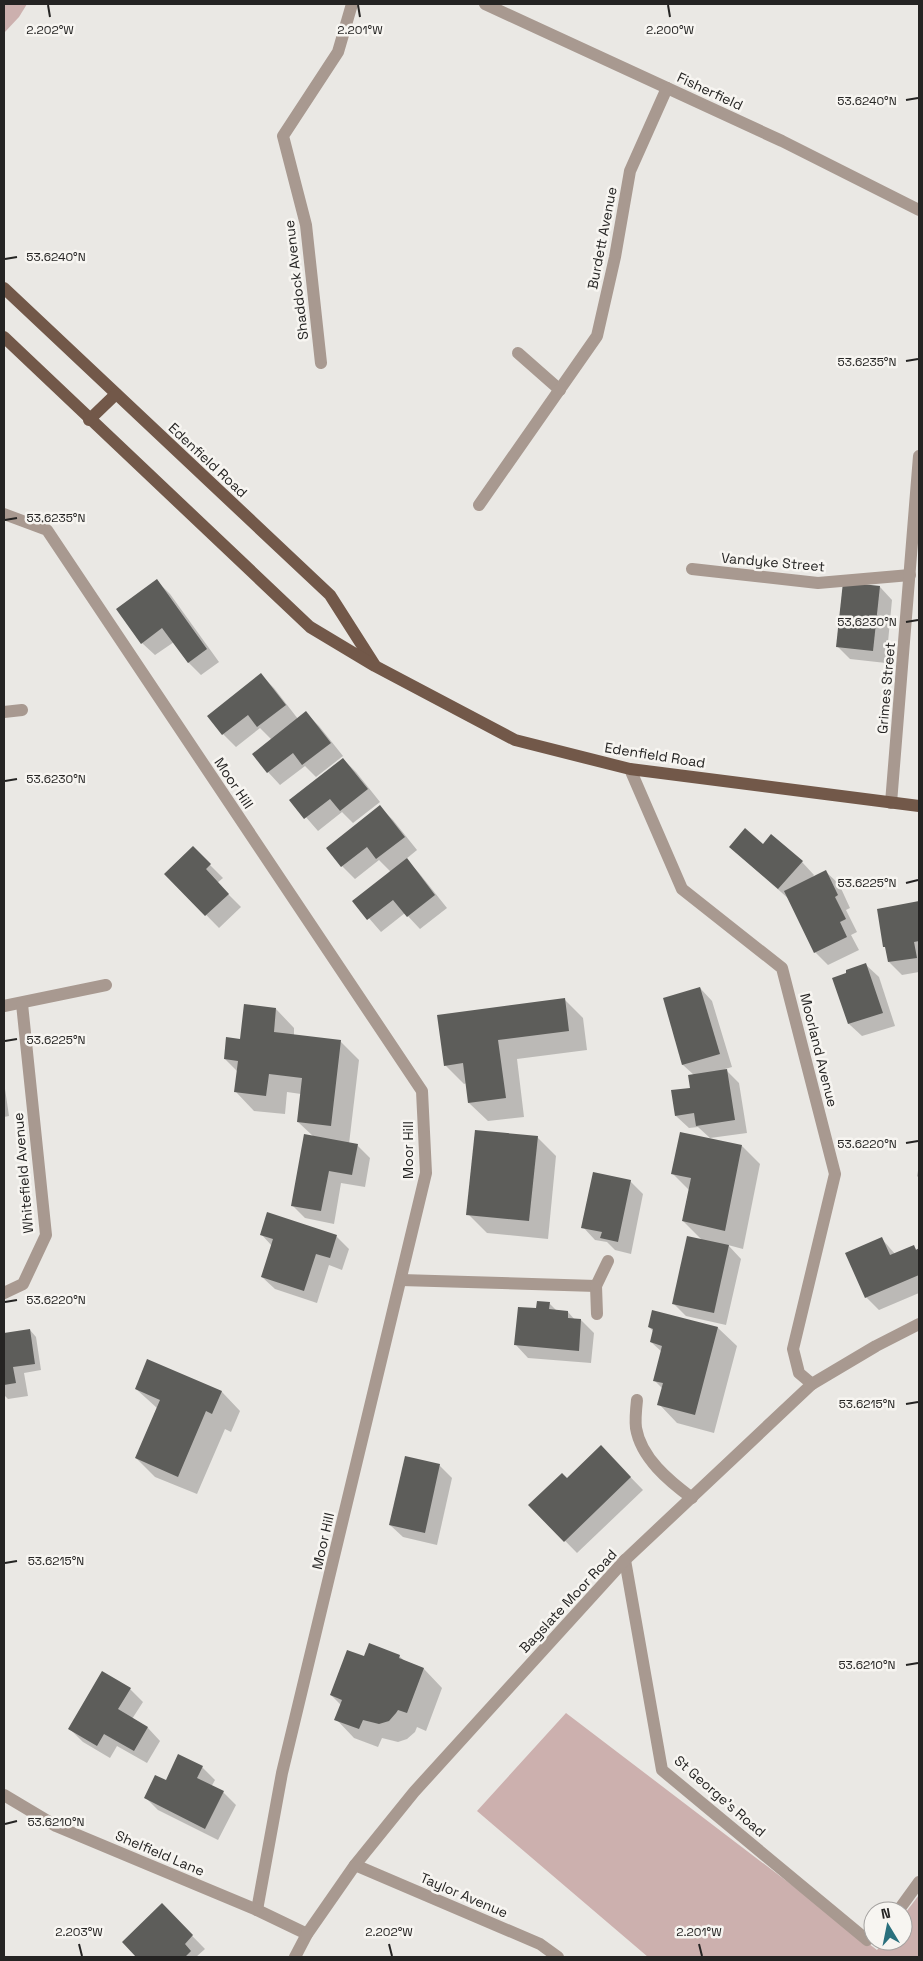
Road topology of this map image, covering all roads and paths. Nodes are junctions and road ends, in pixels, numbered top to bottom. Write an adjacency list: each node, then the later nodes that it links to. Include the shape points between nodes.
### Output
1 (352, 4): 8 (street, Shaddock Avenue, via 338,52 283,136 306,226)
2 (485, 4): 3 (street, Fisherfield)
3 (668, 88): 4 (street, Fisherfield); 9 (street, Burdett Avenue, via 630,171 597,336)
4 (919, 210)
5 (4, 288): 10 (main road, Edenfield Road)
6 (4, 337): 11 (main road, Edenfield Road)
7 (518, 353): 9 (street)
8 (321, 363)
9 (560, 390): 13 (street, Burdett Avenue)
10 (116, 394): 11 (main road); 18 (main road, Edenfield Road, via 330,595)
11 (89, 420): 18 (main road, Edenfield Road, via 310,627)
12 (919, 456): 16 (street, Grimes Street)
13 (479, 505)
14 (4, 514): 28 (street, Moor Hill, via 47,530 422,1091 426,1173)
15 (692, 569): 16 (street, Vandyke Street, via 818,583)
16 (910, 575): 17 (street, Grimes Street)
17 (914, 606): 22 (street, Grimes Street)
18 (375, 666): 21 (main road, Edenfield Road, via 515,740)
19 (22, 710): 20 (street)
20 (4, 712)
21 (630, 769): 22 (main road, Edenfield Road); 33 (street, Moorland Avenue, via 682,889 782,968 835,1174 793,1349 799,1374)
22 (891, 803): 23 (main road, Edenfield Road)
23 (919, 806)
24 (106, 986): 25 (street)
25 (22, 1004): 26 (street); 30 (street, Whitefield Avenue, via 46,1235 23,1284)
26 (4, 1006)
27 (608, 1261): 29 (street)
28 (400, 1280): 29 (street); 41 (street, Moor Hill, via 282,1773)
29 (596, 1286): 31 (street)
30 (4, 1293)
31 (597, 1314)
32 (919, 1324): 33 (street, Bagslate Moor Road)
33 (812, 1384): 35 (street, Bagslate Moor Road)
34 (637, 1400): 35 (street, via 636,1429 646,1453 665,1478)
35 (692, 1498): 36 (street, Bagslate Moor Road)
36 (625, 1560): 38 (street, Bagslate Moor Road, via 414,1792); 43 (street, St George's Road, via 662,1770)
37 (4, 1795): 41 (street, Shelfield Lane, via 56,1826)
38 (355, 1865): 42 (street, Bagslate Moor Road); 45 (street, Taylor Avenue, via 540,1944)
39 (919, 1882): 40 (street)
40 (905, 1901)
41 (257, 1910): 42 (street, Shelfield Lane)
42 (307, 1934): 44 (street, Bagslate Moor Road)
43 (863, 1937)
44 (295, 1957)
45 (558, 1957)

